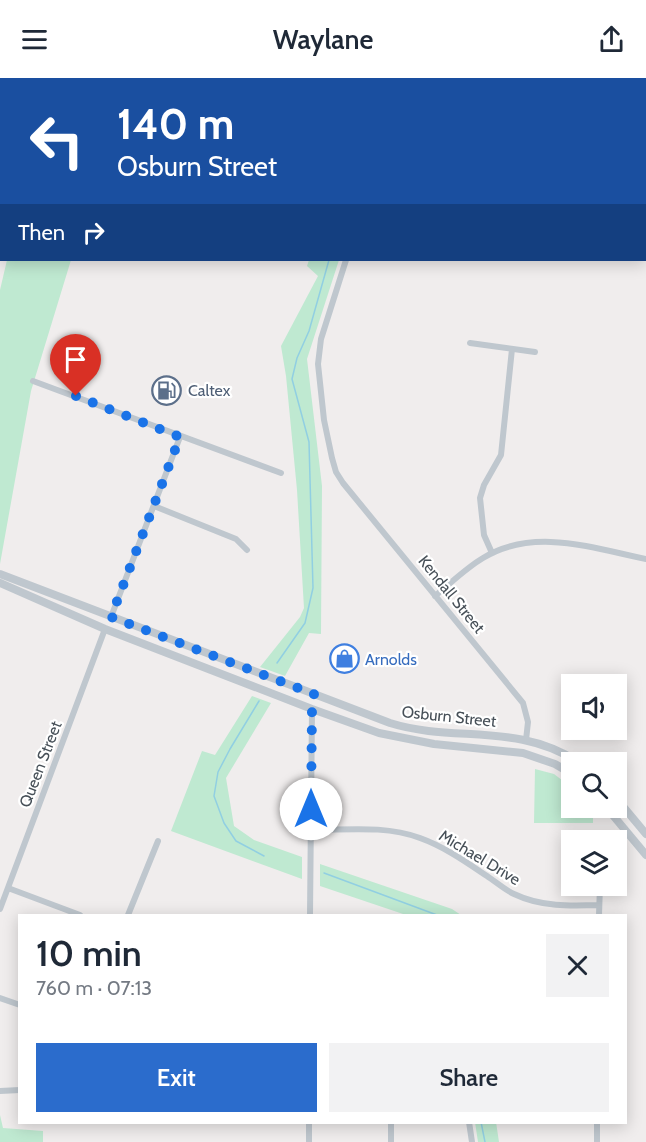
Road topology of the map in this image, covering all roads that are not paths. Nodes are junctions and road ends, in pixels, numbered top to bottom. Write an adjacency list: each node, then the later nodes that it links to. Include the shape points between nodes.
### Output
1 (346, 261): 14 (street, Kendall Street, via 321,339 318,364 324,420 336,472)
2 (470, 343): 3 (street)
3 (512, 349): 4 (street); 10 (street, via 501,455 480,498 484,535)
4 (535, 352)
5 (33, 381): 6 (street)
6 (180, 437): 7 (street); 8 (street)
7 (281, 473)
8 (154, 506): 9 (street, via 236,539); 15 (street)
9 (247, 550)
10 (492, 553): 11 (street, via 540,540); 14 (street)
11 (646, 559)
12 (0, 574): 15 (street, Osburn Street)
13 (0, 583): 16 (street, Osburn Street)
14 (435, 596): 19 (street, Kendall Street, via 523,703 528,722)
15 (111, 617): 16 (street); 17 (street, Osburn Street)
16 (105, 629): 18 (street, Osburn Street); 29 (street, Queen Street)
17 (314, 694): 18 (street); 19 (street, Osburn Street, via 403,727)
18 (312, 709): 21 (street, Osburn Street, via 411,741); 25 (street)
19 (526, 740): 20 (street, Osburn Street); 21 (street)
20 (561, 752)
21 (523, 753): 22 (street, Osburn Street)
22 (561, 768)
23 (627, 811): 26 (street)
24 (615, 818): 28 (street)
25 (311, 830): 31 (street, Michael Drive, via 380,830 408,835 436,844 513,894 552,905); 35 (street)
26 (646, 834)
27 (158, 842): 34 (street)
28 (646, 855)
29 (8, 888): 32 (street, Queen Street); 33 (street)
30 (599, 896): 31 (street)
31 (599, 905): 36 (street)
32 (0, 909)
33 (77, 914)
34 (128, 914)
35 (310, 914)
36 (599, 914)
37 (0, 998): 38 (street)
38 (18, 1004)
39 (0, 1090): 40 (street)
40 (18, 1090)
41 (309, 1124): 45 (street)
42 (391, 1124): 46 (street)
43 (469, 1124): 47 (street)
44 (597, 1124): 48 (street)
45 (309, 1142)
46 (391, 1142)
47 (472, 1142)
48 (597, 1142)

